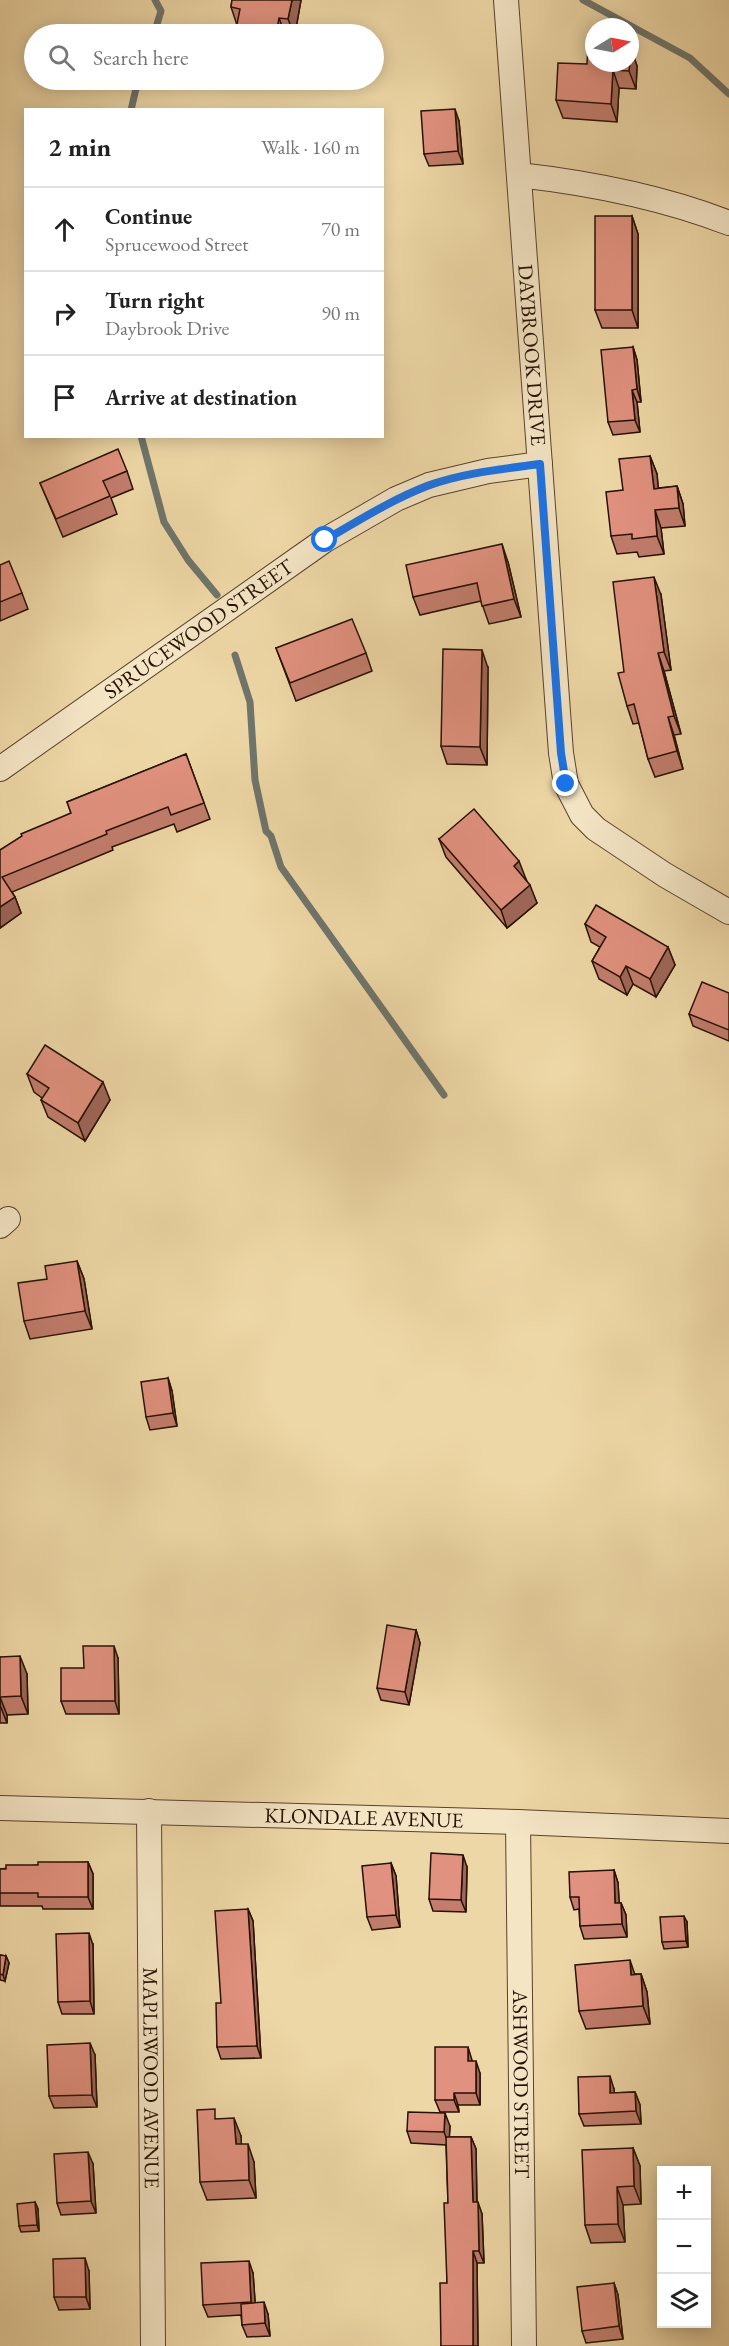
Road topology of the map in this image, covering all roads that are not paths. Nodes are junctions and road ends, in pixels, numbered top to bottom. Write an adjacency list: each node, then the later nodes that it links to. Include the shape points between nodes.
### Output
1 (507, 0): 2 (street, DAYBROOK DRIVE)
2 (519, 175): 3 (street, via 578,182 697,210); 4 (street, DAYBROOK DRIVE)
3 (729, 223)
4 (540, 464): 5 (street, SPRUCEWOOD STREET, via 429,485 325,540); 6 (street, DAYBROOK DRIVE, via 566,784 582,815 596,829)
5 (0, 769)
6 (729, 912)
7 (0, 1808): 8 (street, KLONDALE AVENUE)
8 (149, 1811): 9 (street, KLONDALE AVENUE); 11 (street, MAPLEWOOD AVENUE)
9 (518, 1822): 10 (street, KLONDALE AVENUE); 12 (street, ASHWOOD STREET)
10 (729, 1831)
11 (153, 2346)
12 (524, 2346)

